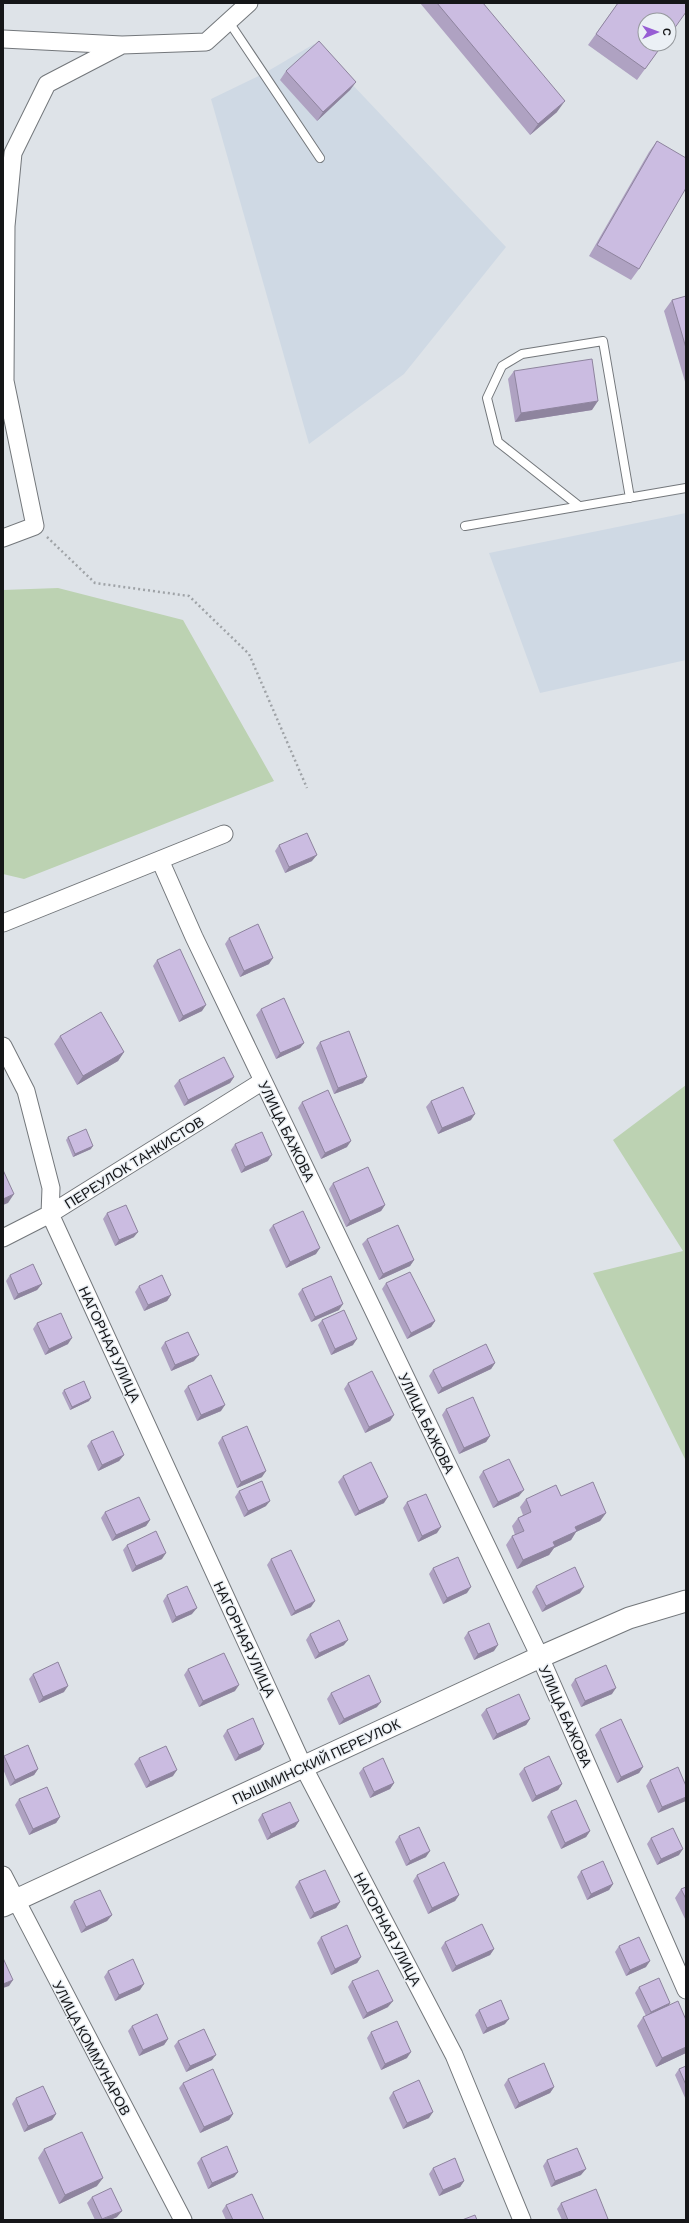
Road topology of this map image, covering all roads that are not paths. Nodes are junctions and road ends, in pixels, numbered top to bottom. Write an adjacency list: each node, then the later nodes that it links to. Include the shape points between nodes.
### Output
1 (249, 3): 2 (street)
2 (229, 22): 4 (street, via 206,42); 5 (lane)
3 (3, 39): 4 (street)
4 (122, 45): 10 (street, via 47,84 13,154 6,226 5,381 36,526)
5 (320, 158)
6 (686, 488): 7 (lane)
7 (630, 498): 8 (lane); 8 (lane, via 603,341 522,354 502,366 487,398 498,442)
8 (579, 506): 9 (lane)
9 (465, 526)
10 (3, 538)
11 (224, 834): 12 (street)
12 (160, 860): 13 (street); 15 (street, УЛИЦА БАЖОВА)
13 (3, 923)
14 (3, 1046): 16 (street, НАГОРНАЯ УЛИЦА, via 26,1092 51,1188)
15 (263, 1081): 16 (street, ПЕРЕУЛОК ТАНКИСТОВ); 19 (street, УЛИЦА БАЖОВА)
16 (50, 1214): 17 (street, ПЕРЕУЛОК ТАНКИСТОВ); 20 (street, НАГОРНАЯ УЛИЦА)
17 (3, 1238)
18 (686, 1601): 19 (street, ПЫШМИНСКИЙ ПЕРЕУЛОК, via 629,1618)
19 (540, 1657): 20 (street, ПЫШМИНСКИЙ ПЕРЕУЛОК); 23 (street, УЛИЦА БАЖОВА)
20 (304, 1768): 22 (street, ПЫШМИНСКИЙ ПЕРЕУЛОК); 25 (street, НАГОРНАЯ УЛИЦА, via 454,2055)
21 (3, 1875): 22 (street, УЛИЦА КОММУНАРОВ)
22 (9, 1904): 24 (street, УЛИЦА КОММУНАРОВ)
23 (686, 1990)
24 (183, 2220)
25 (522, 2220)

